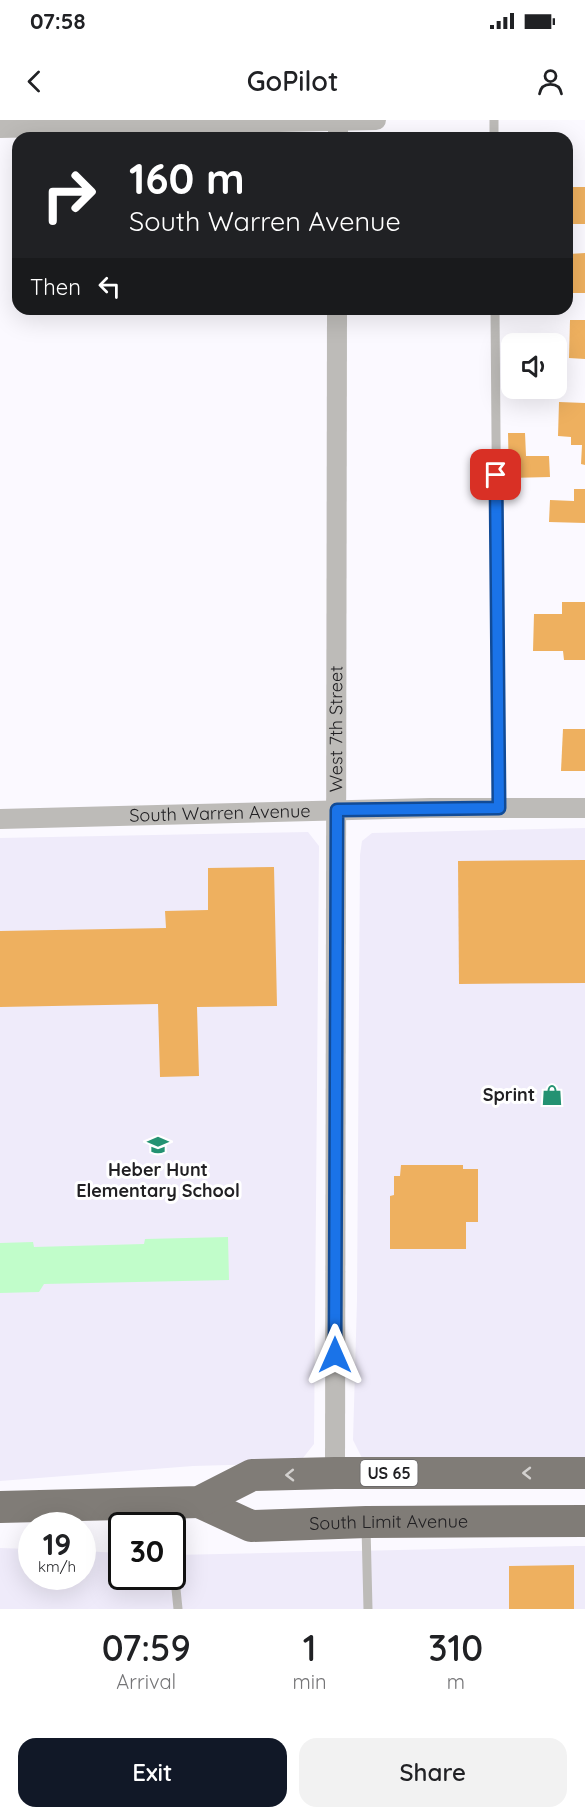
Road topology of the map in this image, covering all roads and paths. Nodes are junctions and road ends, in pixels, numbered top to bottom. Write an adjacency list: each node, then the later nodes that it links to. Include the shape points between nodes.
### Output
1 (376, 120): 2 (street)
2 (338, 126): 3 (street)
3 (0, 128)
4 (338, 315): 8 (street, West 7th Street)
5 (495, 315): 6 (lane)
6 (499, 808): 7 (street, South Warren Avenue); 8 (street, South Warren Avenue)
7 (585, 808)
8 (337, 810): 9 (street, South Warren Avenue); 10 (street, West 7th Street)
9 (0, 819)
10 (335, 1473): 11 (highway, South Limit Avenue / US 65, one-way to 10); 12 (highway, South Limit Avenue / US 65, one-way to 12, via 252,1475)
11 (585, 1473)
12 (199, 1502): 15 (highway, South Limit Avenue / US 65); 17 (highway, South Limit Avenue / US 65, via 251,1526)
13 (0, 1507): 14 (highway, South Limit Avenue / US 65)
14 (121, 1512)
15 (174, 1512)
16 (585, 1521): 17 (highway, South Limit Avenue / US 65)
17 (366, 1522): 20 (lane)
18 (176, 1590): 19 (lane)
19 (178, 1609)
20 (368, 1609)

